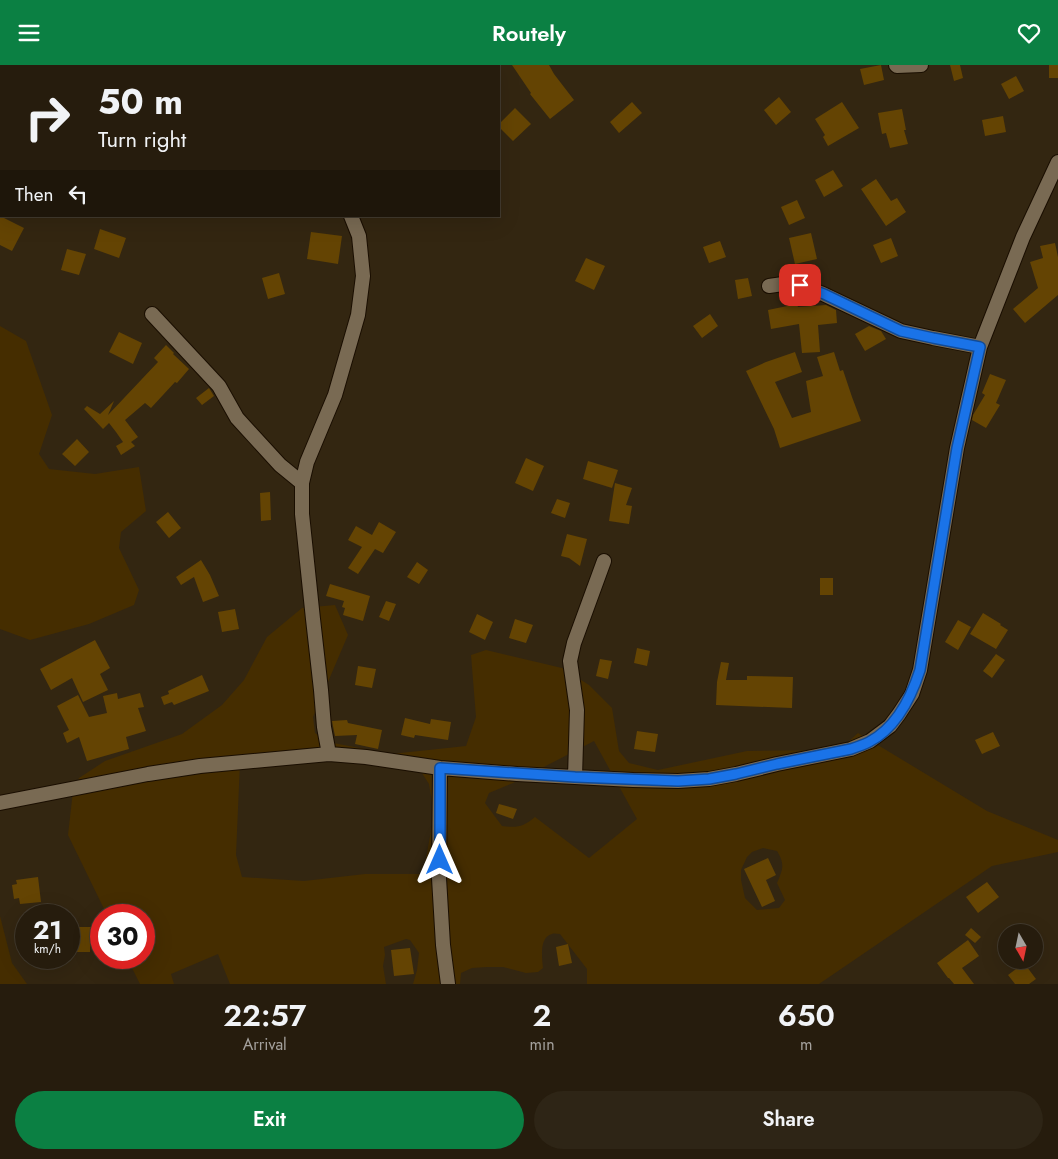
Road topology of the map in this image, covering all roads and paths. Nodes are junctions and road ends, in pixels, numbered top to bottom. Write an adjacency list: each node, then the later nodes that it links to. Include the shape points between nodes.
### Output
1 (896, 65): 2 (street)
2 (921, 65)
3 (1058, 162): 7 (street, via 1023,237)
4 (351, 217): 8 (street, via 358,236 363,276 358,315 335,395 307,462)
5 (769, 286): 7 (street, via 800,285 901,331)
6 (152, 314): 8 (street, via 219,387 237,418 280,465)
7 (980, 347): 12 (street, via 957,448 920,670 912,694 890,726 870,741 851,749 709,779)
8 (302, 483): 10 (street, via 302,514)
9 (604, 561): 12 (street, via 570,661 577,710)
10 (329, 754): 11 (street); 13 (street, via 200,766)
11 (440, 768): 12 (street); 14 (street, via 439,878 442,945)
12 (575, 777)
13 (0, 803)
14 (448, 984)

